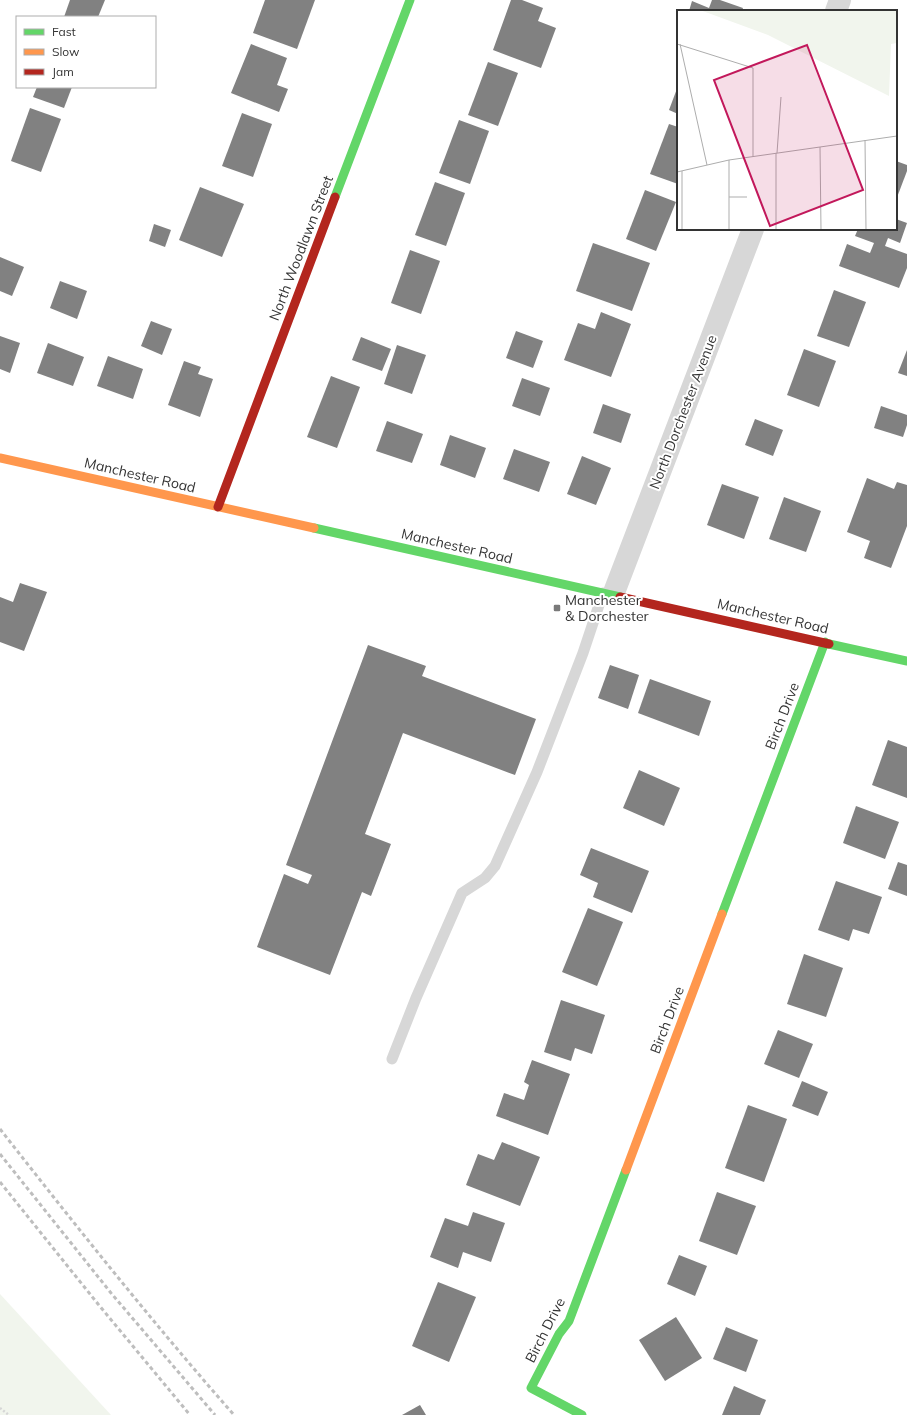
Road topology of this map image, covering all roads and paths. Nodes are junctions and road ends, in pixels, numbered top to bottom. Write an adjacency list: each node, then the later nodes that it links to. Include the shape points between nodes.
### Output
1 (410, 0): 6 (street, North Woodlawn Street)
2 (840, 0): 3 (street)
3 (836, 10)
4 (753, 230): 7 (street, North Dorchester Avenue)
5 (0, 458): 6 (street, Manchester Road)
6 (218, 507): 7 (street, Manchester Road)
7 (608, 594): 8 (street, Manchester Road); 10 (lane, via 537,772 495,866 485,878 462,893)
8 (825, 642): 9 (street, Manchester Road); 13 (street, Birch Drive, via 569,1321 559,1334 531,1388)
9 (907, 661)
10 (392, 1059)
11 (0, 1408): 12 (path)
12 (9, 1415)
13 (582, 1415)

